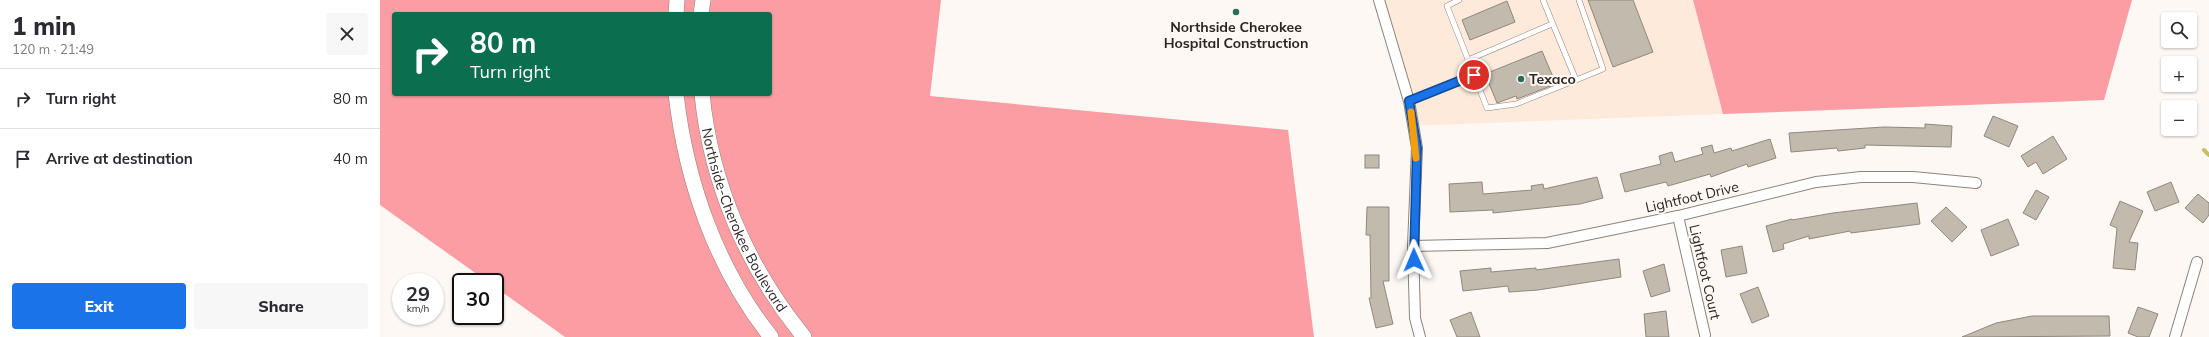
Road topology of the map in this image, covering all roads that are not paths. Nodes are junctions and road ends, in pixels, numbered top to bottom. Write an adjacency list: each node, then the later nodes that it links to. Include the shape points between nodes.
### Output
1 (677, 0): 7 (street)
2 (703, 0): 8 (street)
3 (1379, 0): 15 (street)
4 (1459, 0): 10 (lane, via 1447,6)
5 (1543, 0): 9 (lane)
6 (1579, 0): 12 (lane, via 1603,70)
7 (676, 12)
8 (701, 12)
9 (1552, 24): 10 (lane); 12 (lane)
10 (1468, 60): 11 (lane)
11 (1474, 75): 12 (lane, via 1486,108 1516,104); 15 (lane)
12 (1576, 80)
13 (676, 96): 21 (street, Northside-Cherokee Boulevard, via 684,147 709,229 735,282)
14 (702, 96): 22 (street, Northside-Cherokee Boulevard, via 708,140 734,222 760,274)
15 (1409, 101): 18 (street, via 1417,148)
16 (1976, 183): 17 (street, Lightfoot Drive, via 1913,177 1861,177 1816,182)
17 (1678, 216): 18 (street, Lightfoot Drive, via 1547,242); 20 (street, Lightfoot Court)
18 (1413, 246): 23 (street, via 1415,318)
19 (2197, 262): 24 (street)
20 (1704, 335)
21 (771, 337)
22 (804, 337)
23 (1420, 337)
24 (2175, 337)

